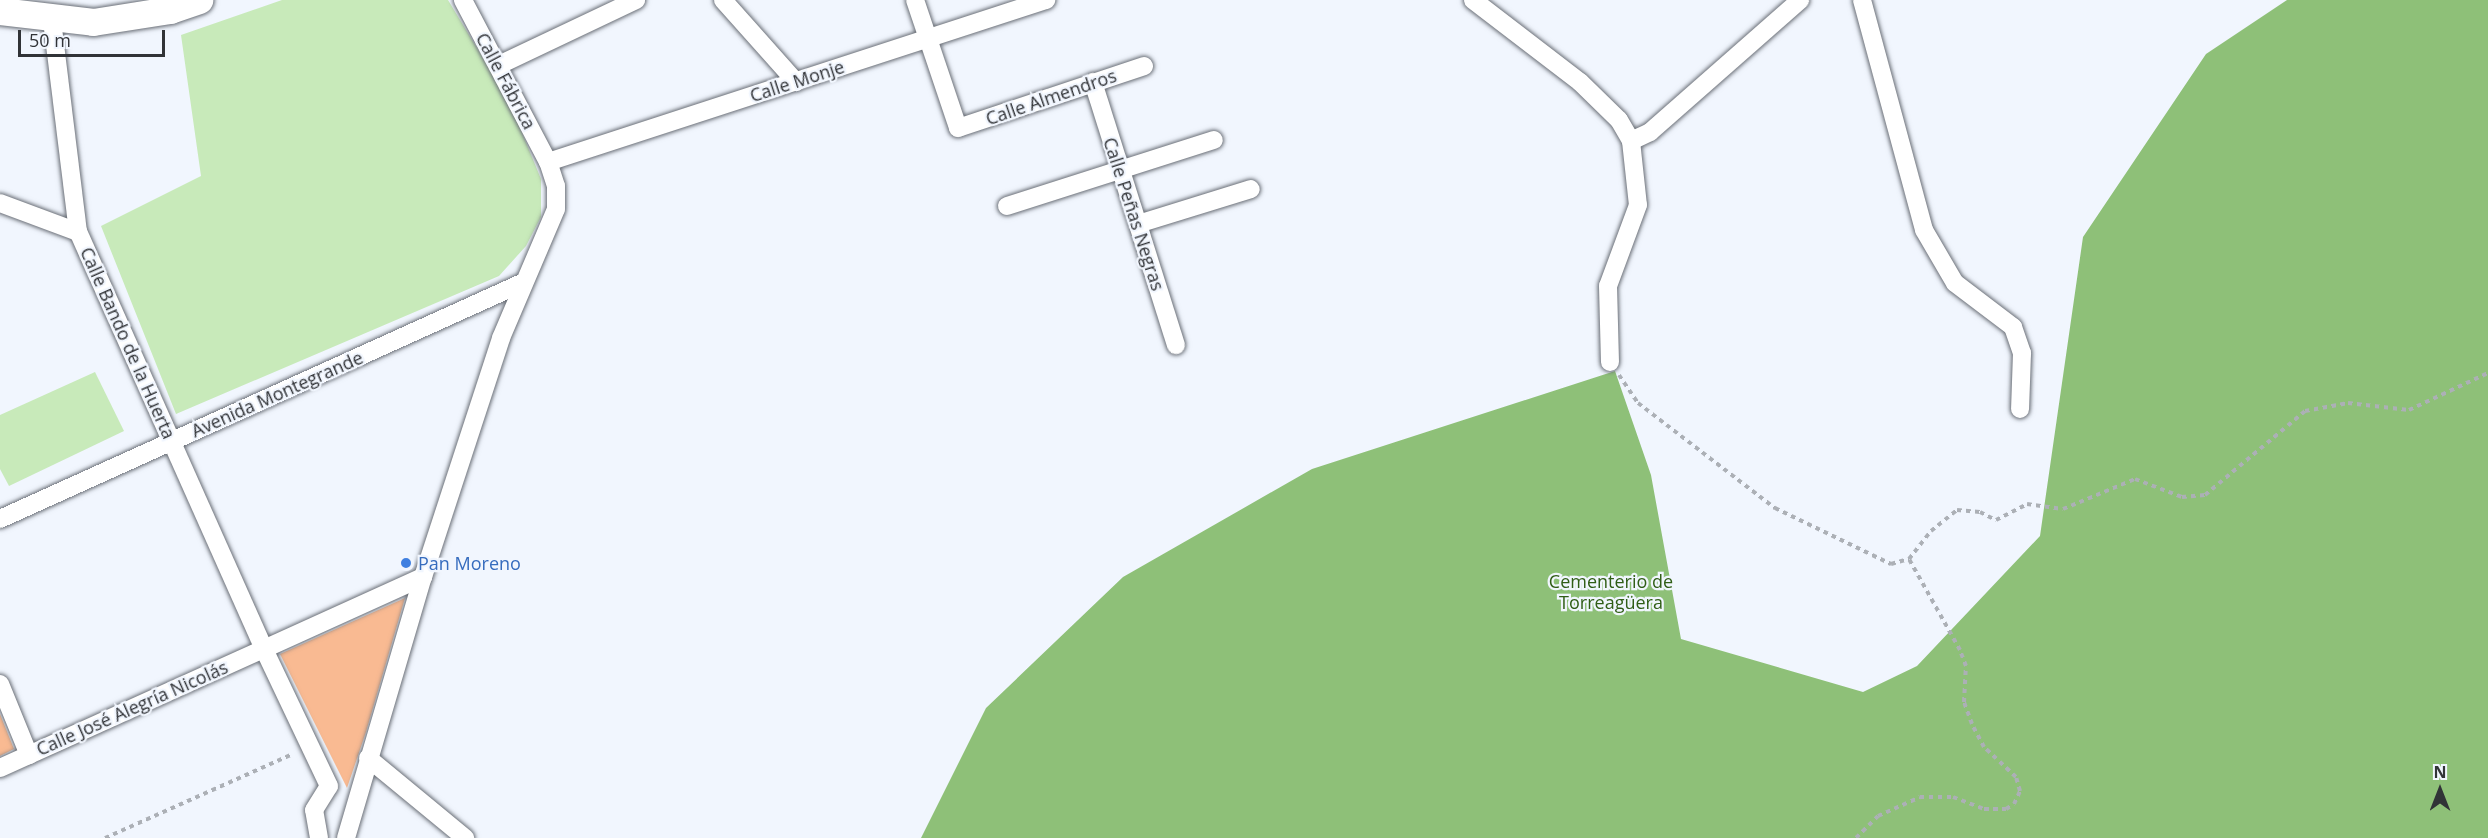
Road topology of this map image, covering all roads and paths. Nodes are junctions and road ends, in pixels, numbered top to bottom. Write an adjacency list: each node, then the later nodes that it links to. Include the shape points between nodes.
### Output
1 (199, 0): 11 (main road, via 130,18)
2 (463, 0): 13 (street, Calle Fábrica)
3 (636, 0): 13 (street)
4 (915, 0): 12 (street)
5 (1046, 0): 12 (street, Calle Monje)
6 (1473, 0): 18 (street, via 1580,82 1619,120)
7 (1800, 0): 18 (street, via 1650,132)
8 (1862, 0): 30 (street, via 1924,230 1955,284 2013,327 2022,353)
9 (728, 1): 15 (street)
10 (0, 11): 11 (main road)
11 (52, 20): 25 (street, Calle Bando de la Huerta)
12 (928, 39): 15 (street, Calle Monje); 16 (street, Calle Almendros, via 958,128)
13 (499, 65): 19 (street, Calle Fábrica)
14 (1144, 66): 16 (street, Calle Almendros)
15 (796, 82): 19 (street, Calle Monje)
16 (1093, 82): 20 (street, Calle Peñas Negras)
17 (1214, 140): 20 (street)
18 (1631, 141): 28 (street, via 1638,205 1608,286)
19 (548, 162): 26 (street, Calle Fábrica, via 556,186 554,217)
20 (1120, 170): 23 (street); 24 (street, Calle Peñas Negras)
21 (1251, 189): 24 (street)
22 (0, 203): 25 (street)
23 (1007, 206)
24 (1138, 224): 27 (street, Calle Peñas Negras)
25 (78, 232): 31 (street, Calle Bando de la Huerta)
26 (522, 283): 31 (street, Avenida Montegrande); 34 (street, Calle Fábrica)
27 (1176, 345)
28 (1610, 362): 33 (path, via 1638,404 1775,508 1866,555 1891,564)
29 (2488, 373): 33 (path, via 2409,410 2348,403 2305,411 2205,495 2182,497 2135,479 2063,509 2027,504 1996,520 1980,512 1957,510 1931,531)
30 (2020, 409)
31 (172, 441): 32 (street, Avenida Montegrande); 35 (street, Calle Bando de la Huerta)
32 (0, 519)
33 (1909, 559): 45 (path, via 1960,650 1966,666 1964,702 1972,724 1984,747 2016,777 2020,790 2014,804 2006,808 1984,809 1953,797 1920,797 1878,816)
34 (423, 577): 35 (street, Calle José Alegría Nicolás); 39 (street, Calle Fábrica)
35 (264, 649): 37 (street, Calle Bando de la Huerta); 38 (street, Calle José Alegría Nicolás)
36 (0, 684): 38 (street)
37 (310, 746): 41 (path); 42 (street, Calle Bando de la Huerta, via 328,786 314,810)
38 (29, 755): 40 (street, Calle José Alegría Nicolás)
39 (368, 758): 43 (street, Calle Fábrica); 44 (street)
40 (0, 768)
41 (105, 838)
42 (319, 838)
43 (346, 838)
44 (465, 838)
45 (1856, 838)

